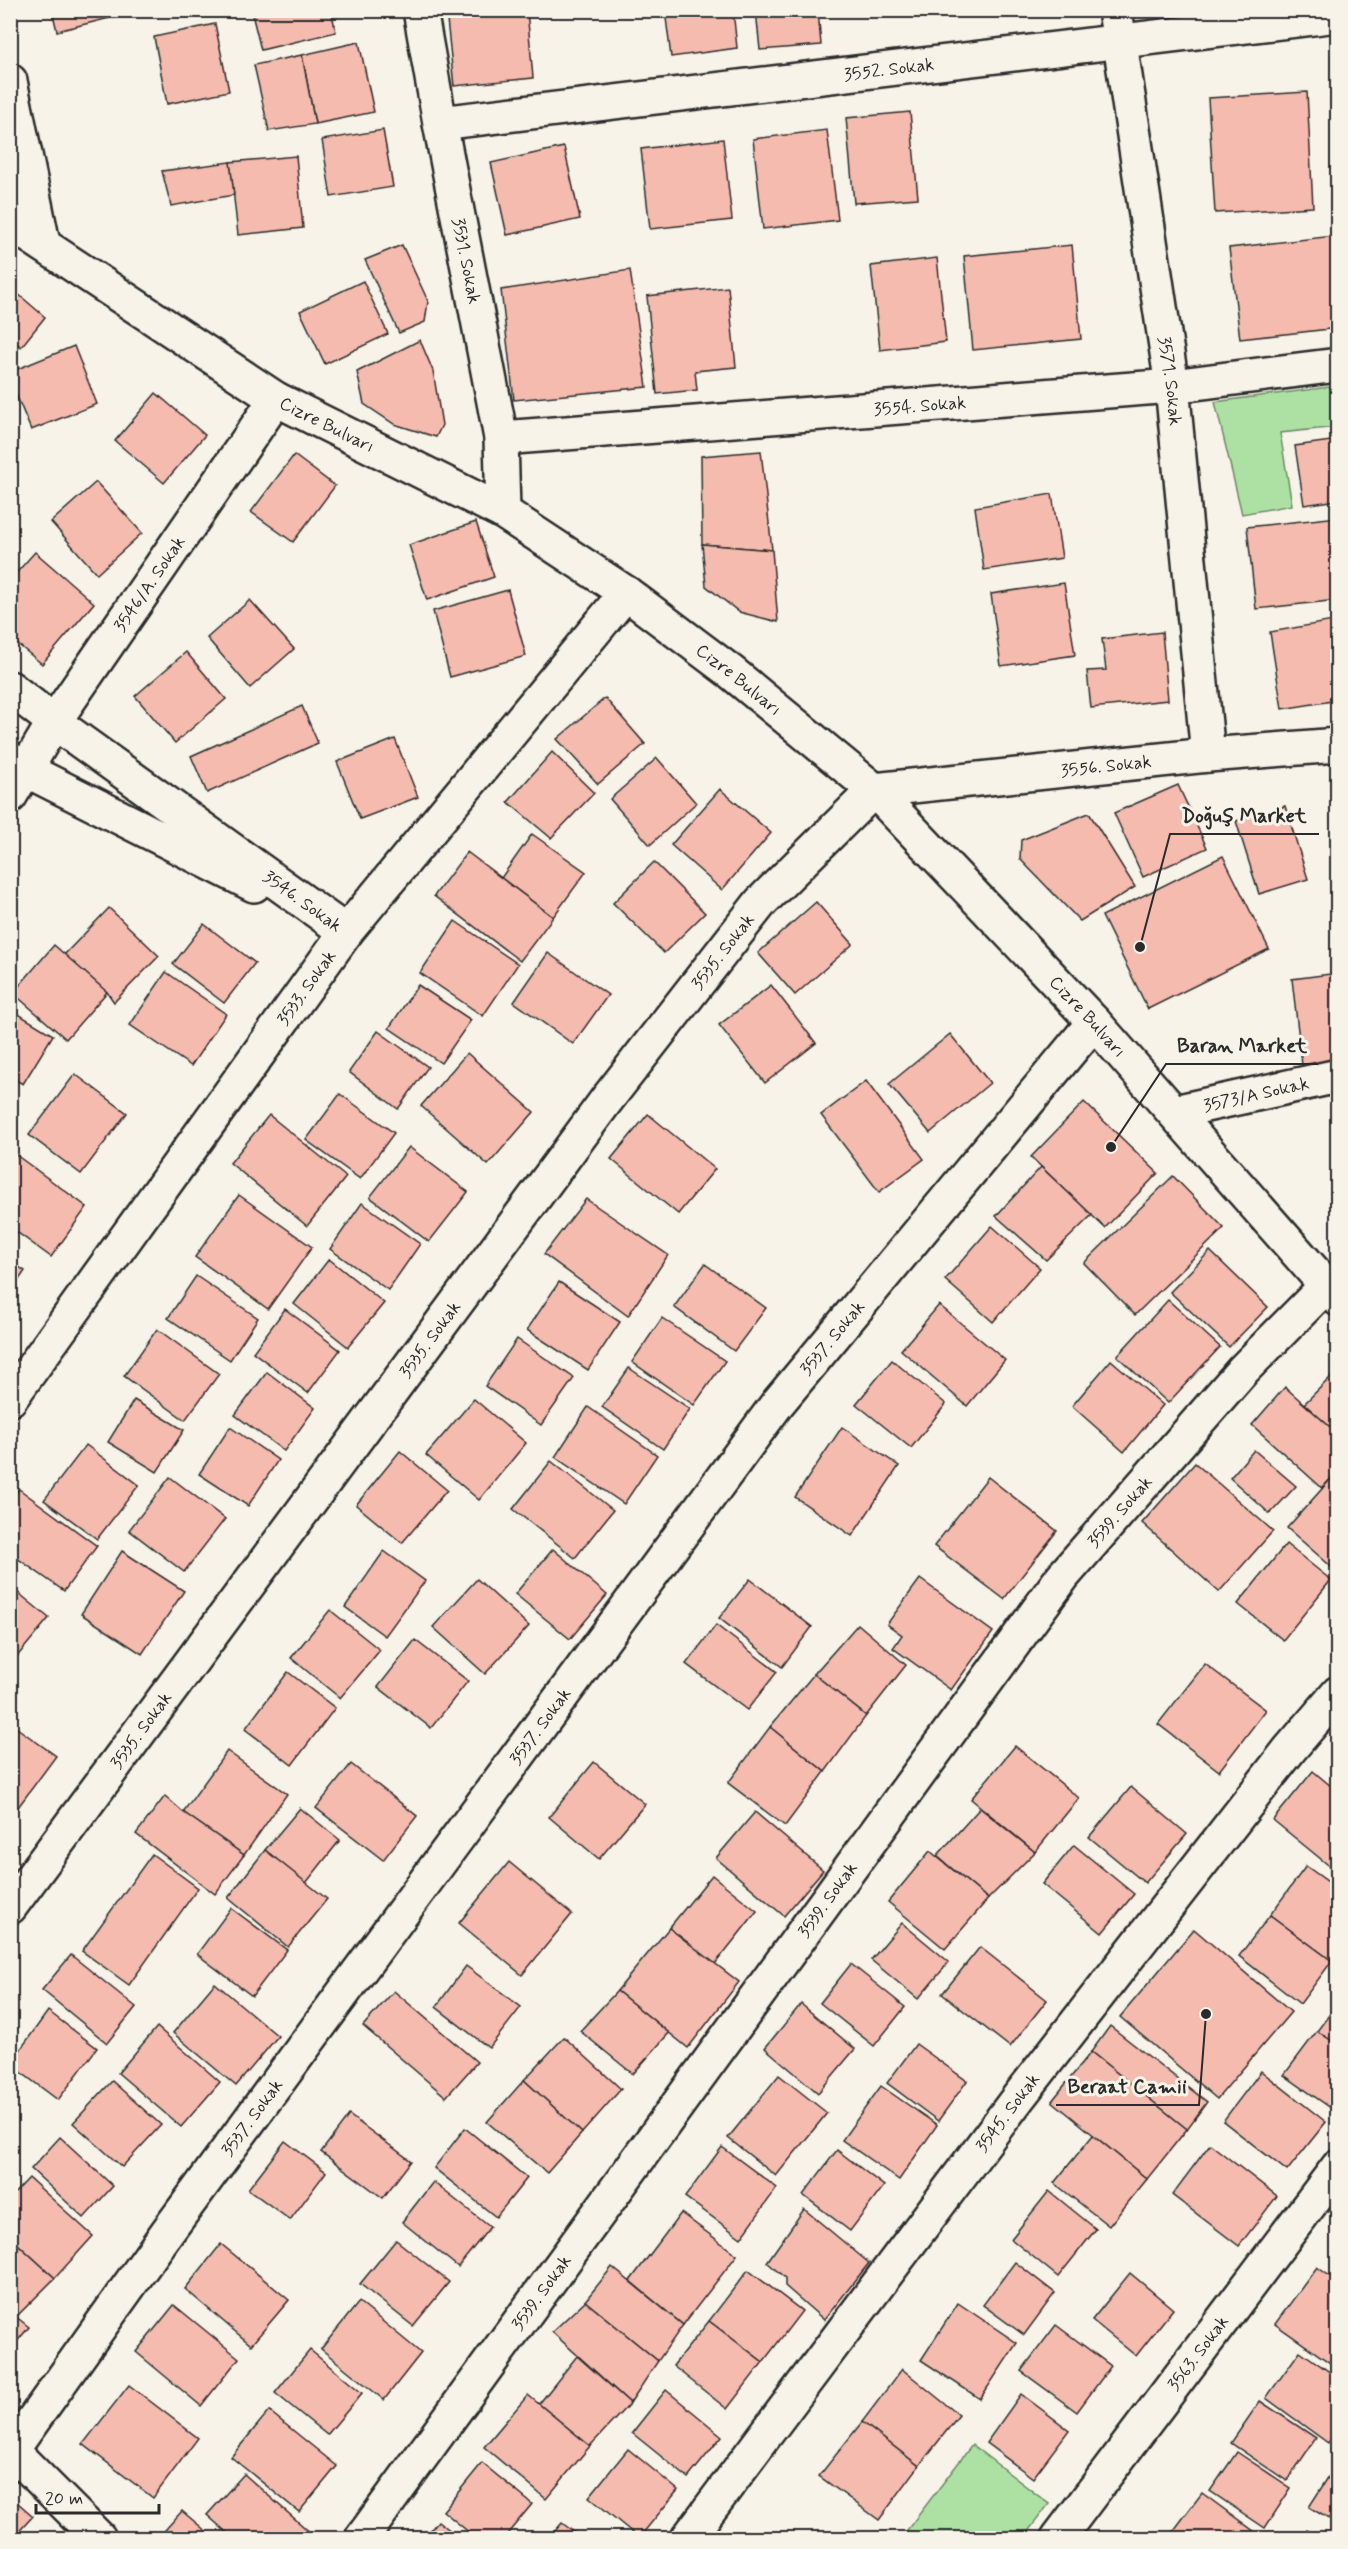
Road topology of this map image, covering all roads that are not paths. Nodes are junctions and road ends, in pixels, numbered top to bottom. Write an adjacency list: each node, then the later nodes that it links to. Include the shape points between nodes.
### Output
1 (420, 10): 5 (street, 3531. Sokak)
2 (1338, 15): 3 (street, 3552. Sokak)
3 (1117, 26): 5 (street, 3552. Sokak); 9 (street, 3571. Sokak)
4 (10, 81): 7 (street)
5 (440, 123): 11 (street, 3531. Sokak)
6 (10, 223): 7 (street, Cizre Bulvarı)
7 (43, 243): 10 (street, Cizre Bulvarı)
8 (1338, 365): 9 (street, 3554. Sokak)
9 (1172, 386): 11 (street, 3554. Sokak); 17 (street, 3571. Sokak)
10 (276, 399): 12 (street, Cizre Bulvarı); 15 (street, 3546/A. Sokak)
11 (501, 438): 12 (street, 3531. Sokak)
12 (503, 512): 13 (street, Cizre Bulvarı)
13 (626, 593): 19 (street, Cizre Bulvarı, via 731,672); 20 (street, 3533. Sokak)
14 (10, 688): 15 (street, 3546. Sokak)
15 (54, 722): 18 (street, 3546/A. Sokak); 20 (street, 3546. Sokak)
16 (1338, 745): 17 (street, 3556. Sokak)
17 (1208, 755): 19 (street, 3556. Sokak)
18 (16, 775): 20 (street, 3546. Sokak)
19 (874, 790): 21 (street, Cizre Bulvarı); 27 (street, 3535. Sokak, via 761,902 606,1102)
20 (346, 932): 25 (street, 3533. Sokak)
21 (1094, 1022): 23 (street, Cizre Bulvarı); 29 (street, 3537. Sokak, via 777,1404)
22 (1338, 1076): 23 (street, 3573/A Sokak)
23 (1174, 1112): 24 (street, Cizre Bulvarı)
24 (1332, 1293): 31 (street, 3539. Sokak, via 1243,1370 1063,1576)
25 (10, 1399)
26 (1338, 1693): 32 (street, 3545. Sokak, via 1018,2098)
27 (10, 1907)
28 (1338, 2167): 33 (street, 3563. Sokak)
29 (11, 2450): 30 (street)
30 (99, 2538)
31 (362, 2538)
32 (688, 2538)
33 (1058, 2538)

